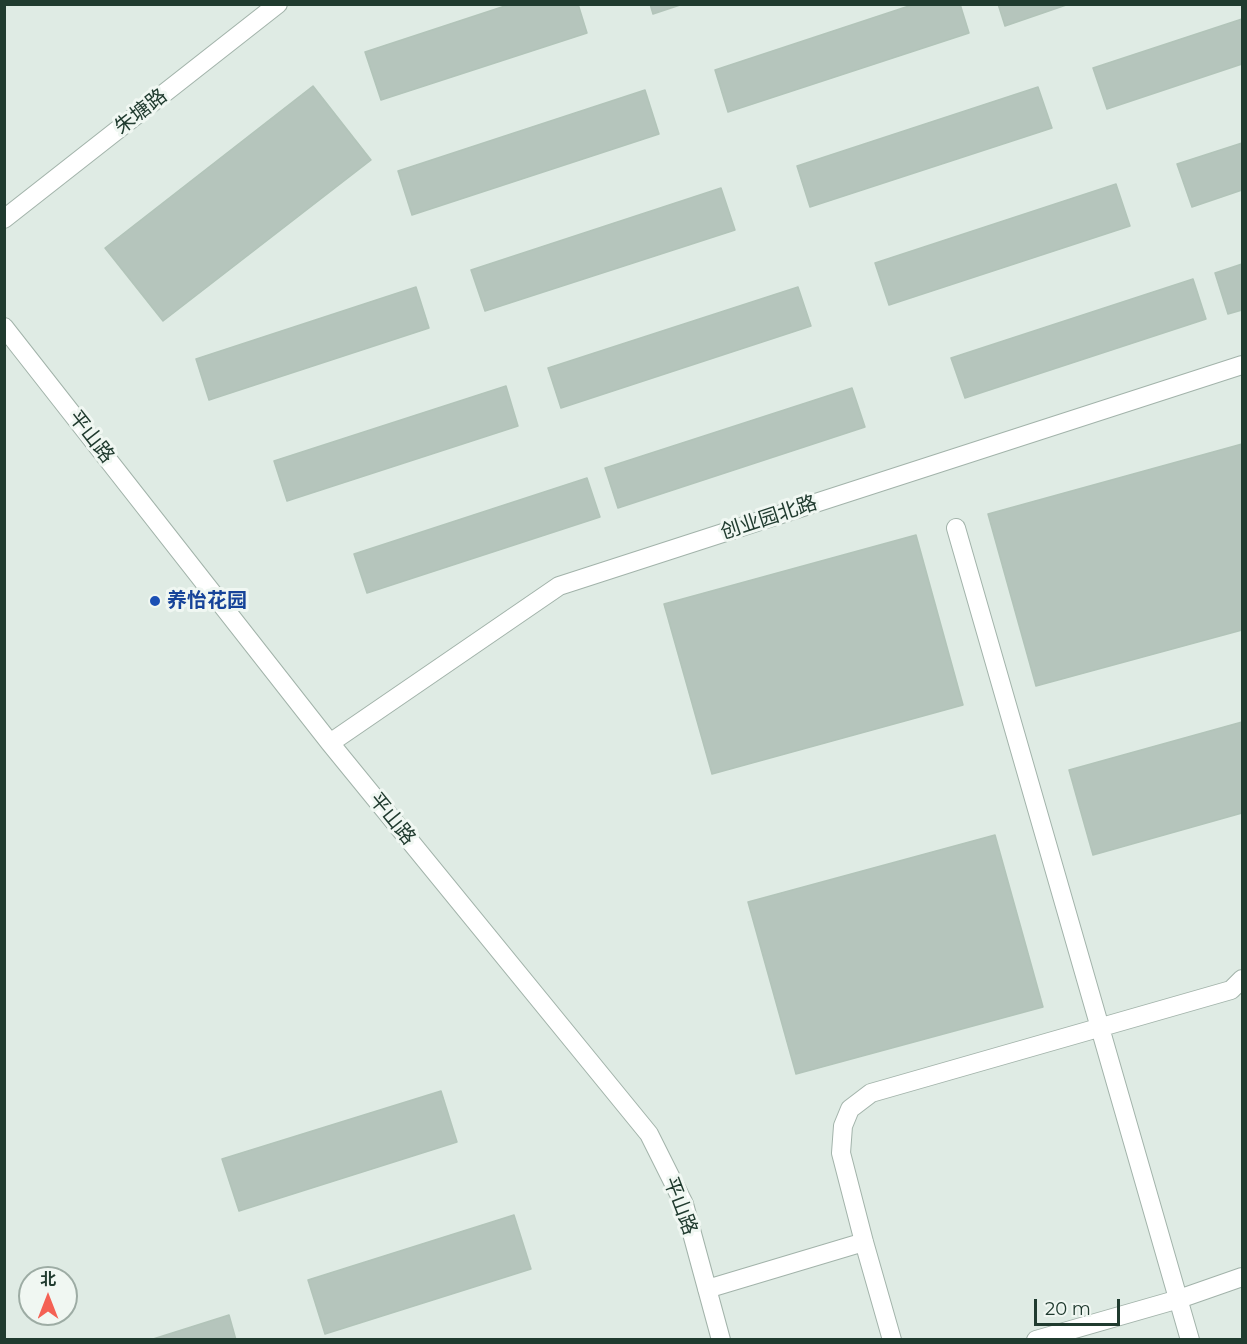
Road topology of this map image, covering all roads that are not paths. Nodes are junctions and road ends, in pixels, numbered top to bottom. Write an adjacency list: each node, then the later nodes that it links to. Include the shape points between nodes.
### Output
1 (278, 4): 2 (street, 朱塘路)
2 (4, 219)
3 (4, 327): 6 (street, 平山路)
4 (1242, 366): 6 (street, 创业园北路, via 559,586)
5 (956, 528): 8 (street)
6 (330, 743): 11 (street, 平山路, via 649,1134 684,1204)
7 (1242, 979): 8 (street, via 1231,990)
8 (1100, 1028): 9 (street, via 871,1093 850,1109 843,1126 841,1153); 12 (street)
9 (864, 1242): 11 (street); 14 (street)
10 (1242, 1277): 12 (street)
11 (707, 1289): 13 (street, 平山路)
12 (1179, 1299): 15 (street); 16 (street)
13 (721, 1340)
14 (892, 1340)
15 (1036, 1340)
16 (1190, 1340)

